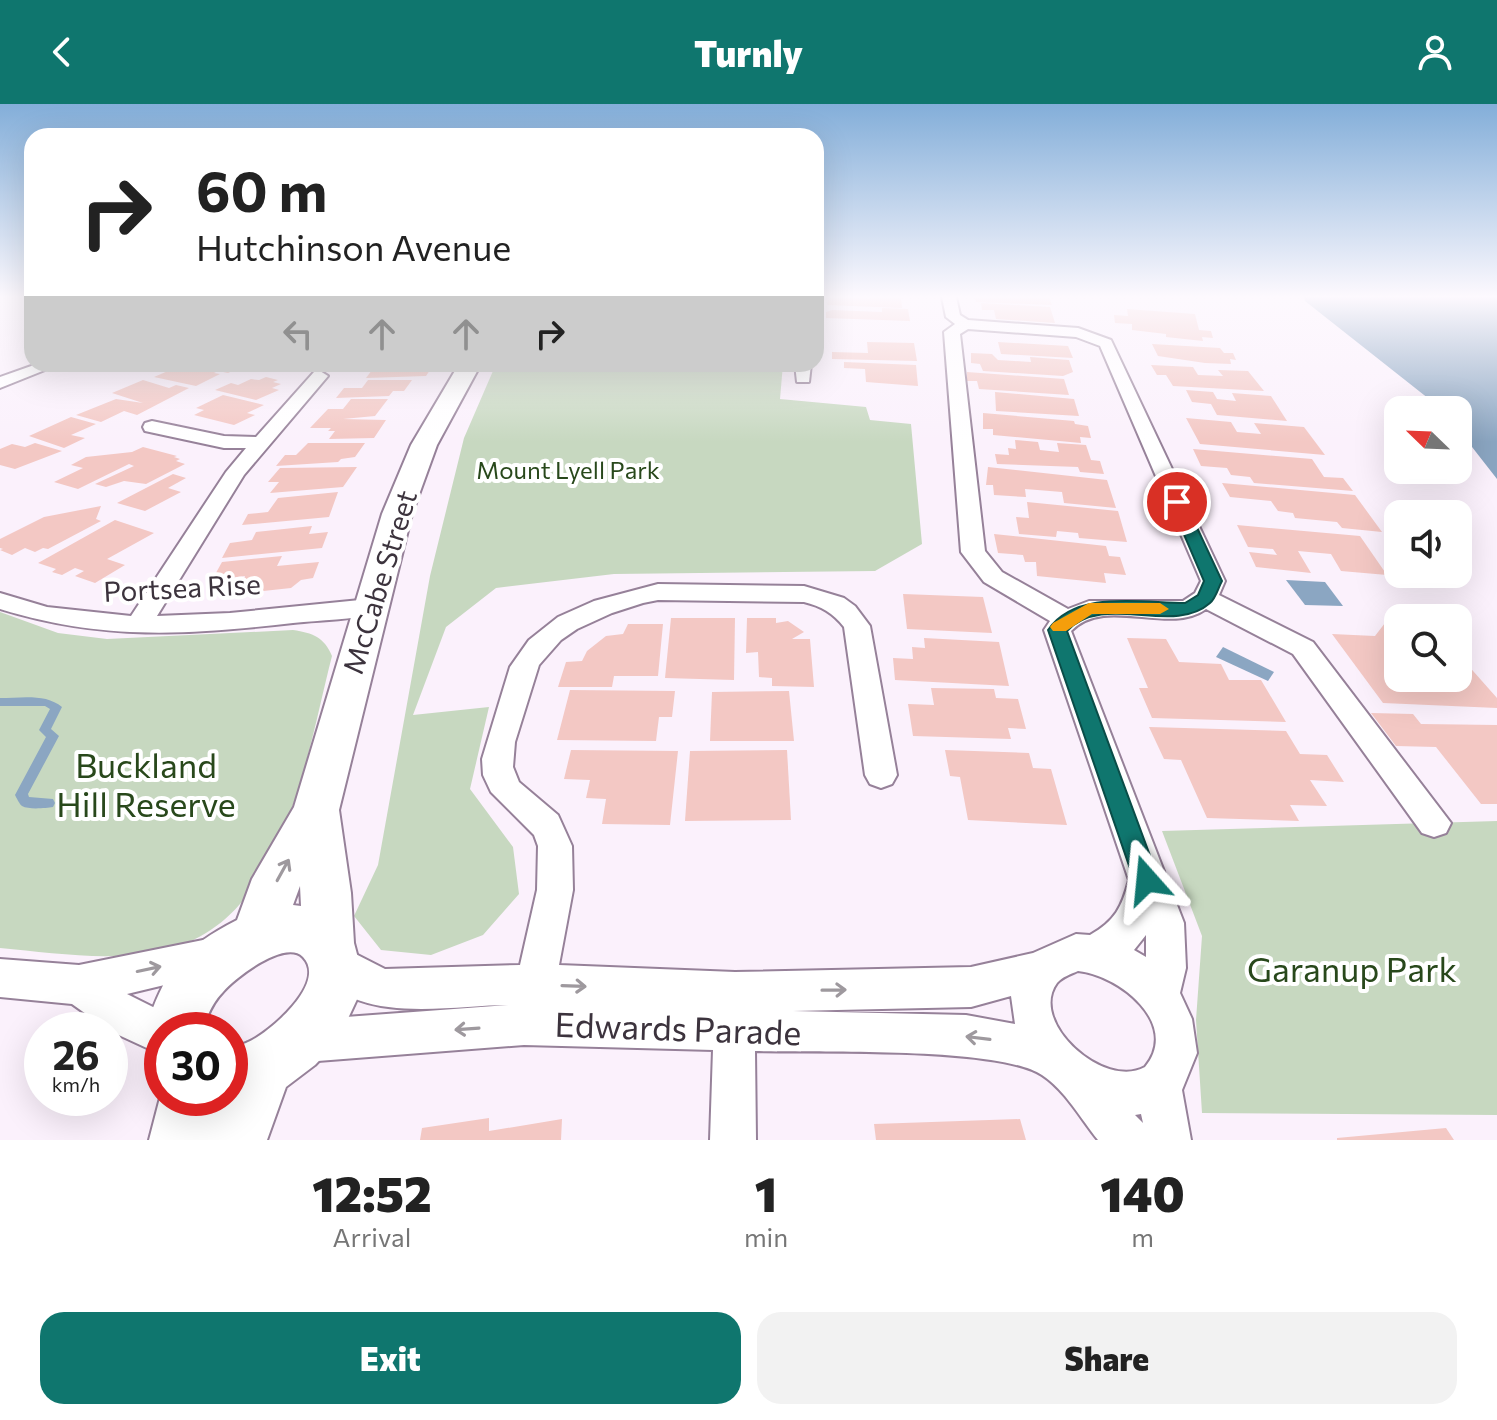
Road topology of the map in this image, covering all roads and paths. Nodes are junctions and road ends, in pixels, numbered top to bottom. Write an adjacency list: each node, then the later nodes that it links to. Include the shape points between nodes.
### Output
1 (953, 345): 12 (street, via 973,552 993,577)
2 (1107, 345): 9 (street, via 1213,581)
3 (30, 372): 6 (street)
4 (465, 372): 11 (street, McCabe Street, via 424,445)
5 (320, 376): 8 (street)
6 (0, 383)
7 (152, 427): 8 (street, via 224,442)
8 (260, 443): 13 (street, via 213,505)
9 (1205, 598): 12 (street, via 1189,609 1089,609); 16 (street, via 1303,648)
10 (0, 601): 13 (street, Portsea Rise, via 86,624)
11 (370, 607): 13 (street, Portsea Rise); 15 (street, McCabe Street)
12 (1067, 620): 17 (street, via 1057,630)
13 (137, 627)
14 (881, 775): 23 (street, via 857,626 845,609 827,599 804,594 658,592 568,622 544,639 525,663 496,755 502,784 545,822 555,841 550,918)
15 (316, 810): 18 (street, McCabe Street, one-way to 15); 20 (street, McCabe Street)
16 (1434, 823)
17 (1147, 880): 19 (street, via 1136,922 1122,939); 25 (street, via 1165,923 1166,968)
18 (239, 945): 20 (street, via 299,930 316,934); 24 (street, one-way to 18); 26 (street, McCabe Street, via 199,974)
19 (1095, 953): 21 (street, via 1055,957); 25 (street, via 1139,975)
20 (332, 954): 23 (street, Edwards Parade, via 366,984 385,989); 30 (street, McCabe Street, via 335,981 318,1022)
21 (1040, 970): 27 (street, Edwards Parade, one-way to 21, via 971,987); 31 (street, via 1029,995 1032,1019)
22 (0, 978): 24 (street)
23 (533, 984): 27 (street, Edwards Parade, one-way to 27); 28 (street)
24 (79, 985): 29 (street)
25 (1159, 995): 32 (street, via 1177,1040 1173,1069)
26 (177, 1012)
27 (734, 1012): 28 (street, Edwards Parade); 31 (street, Edwards Parade, one-way to 27, via 1007,1042); 36 (street)
28 (524, 1024): 30 (street, Edwards Parade, one-way to 30)
29 (144, 1025)
30 (265, 1061): 35 (street, McCabe Street)
31 (1064, 1068): 32 (street, via 1110,1093 1137,1095); 37 (street)
32 (1159, 1086): 38 (street)
33 (186, 1116): 34 (street)
34 (181, 1140)
35 (235, 1140)
36 (733, 1140)
37 (1127, 1140)
38 (1168, 1140)

